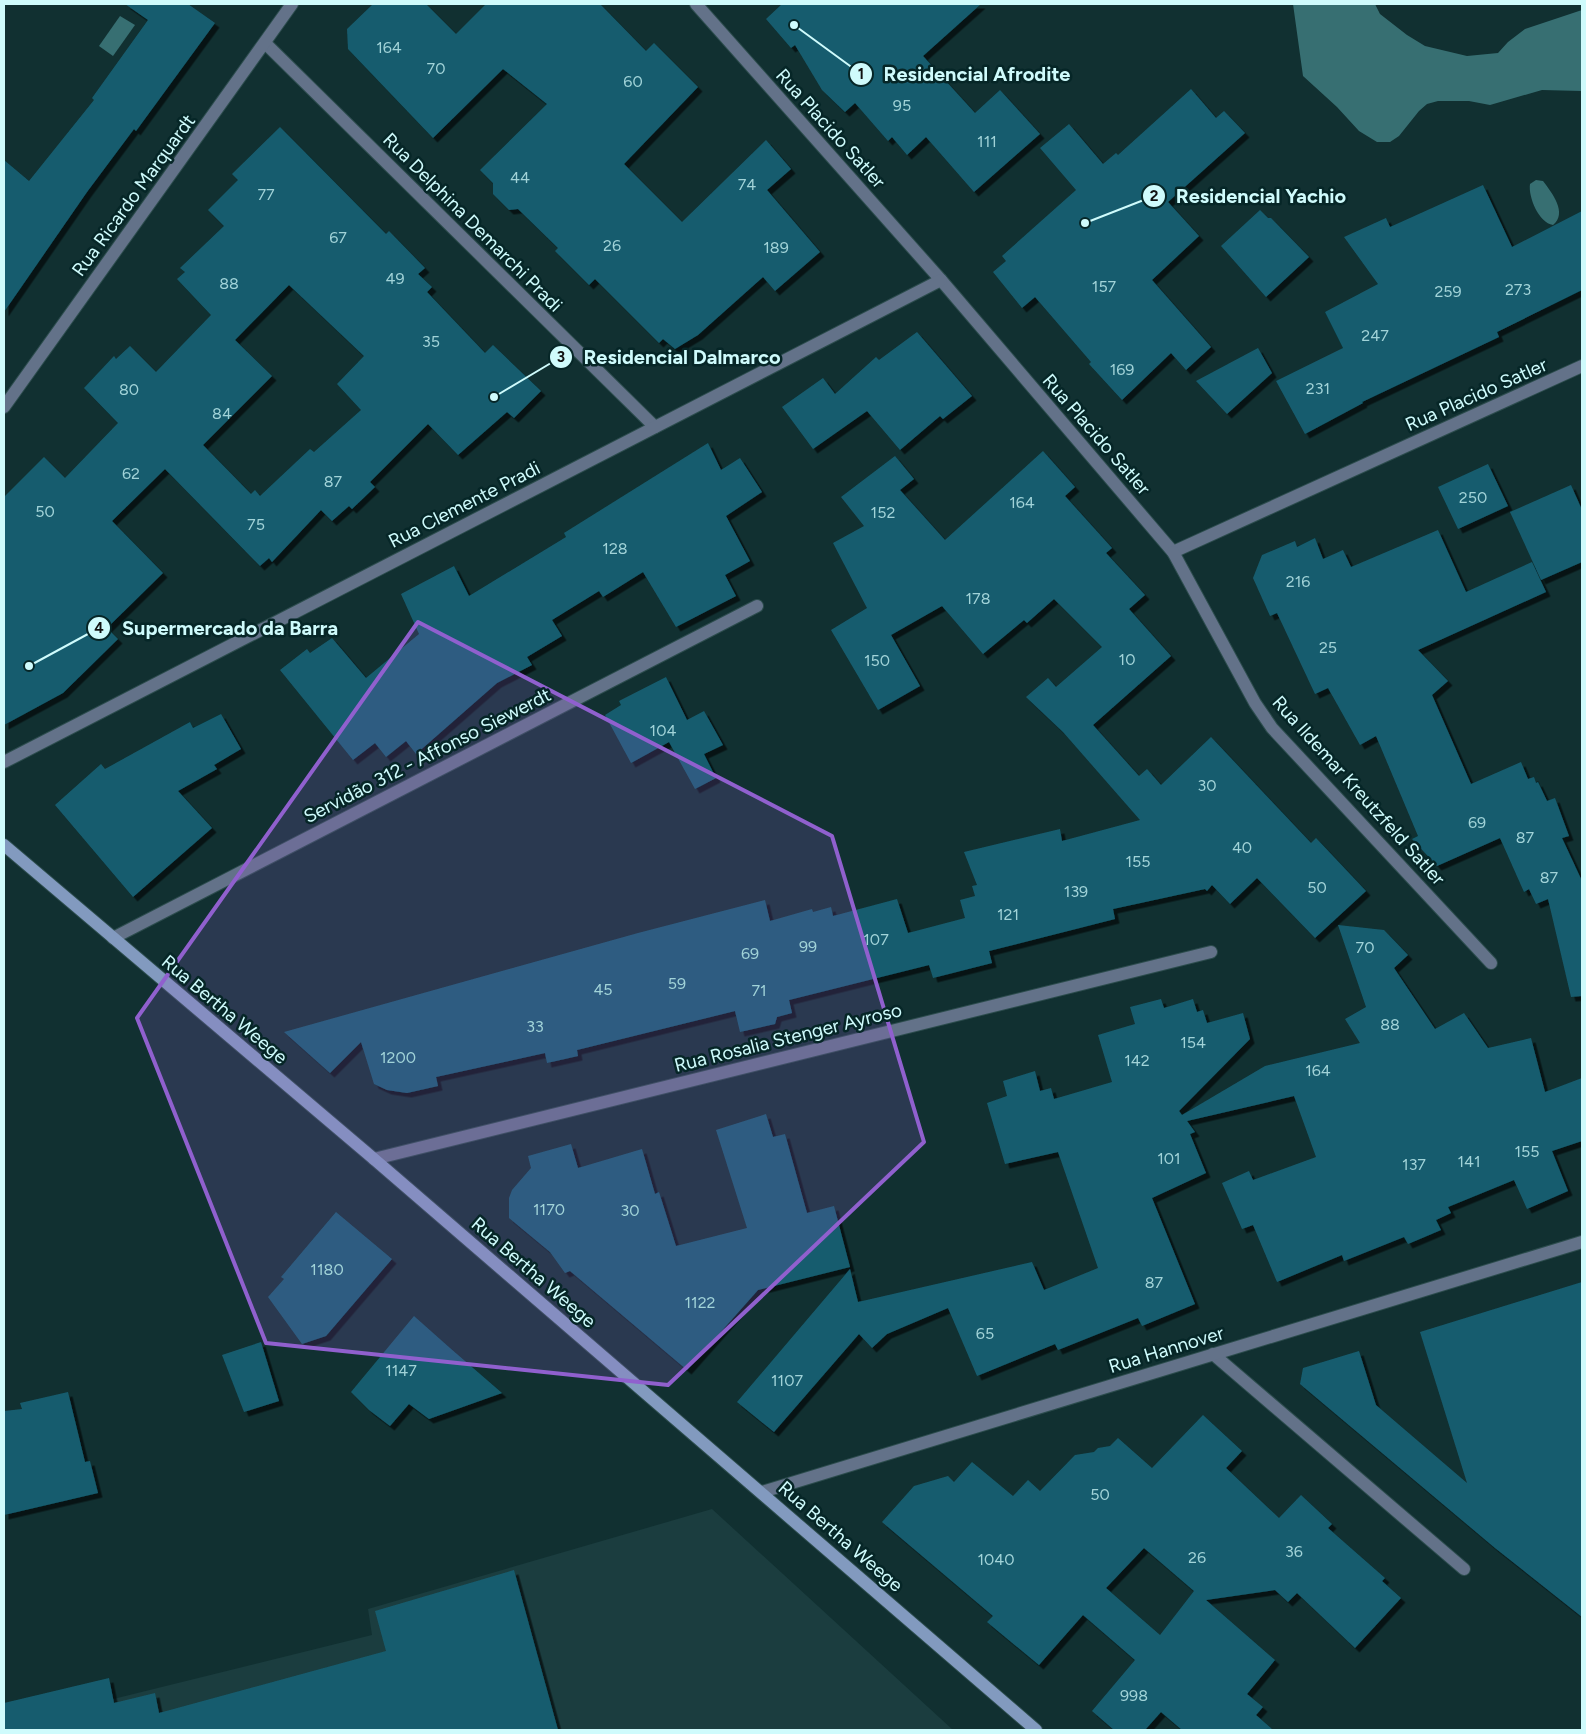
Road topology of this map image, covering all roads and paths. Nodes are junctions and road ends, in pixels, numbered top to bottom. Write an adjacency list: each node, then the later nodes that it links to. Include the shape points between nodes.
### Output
1 (292, 4): 3 (street, Rua Ricardo Marquardt)
2 (696, 4): 4 (street, Rua Placido Satler)
3 (265, 43): 6 (street, Rua Ricardo Marquardt); 7 (street, Rua Delphina Demarchi Pradi)
4 (941, 280): 7 (street, Rua Clemente Pradi); 8 (street, Rua Placido Satler)
5 (1582, 366): 8 (street, Rua Placido Satler)
6 (4, 407)
7 (655, 427): 10 (street, Rua Clemente Pradi)
8 (1173, 552): 14 (street, Rua Ildemar Kreutzfeld Satler, via 1255,703 1272,728)
9 (757, 606): 12 (street, Servidão 312 - Affonso Siewerdt)
10 (4, 762)
11 (4, 845): 12 (main road, Rua Bertha Weege)
12 (113, 938): 15 (main road, Rua Bertha Weege)
13 (1211, 952): 15 (street, Rua Rosalia Stenger Ayroso)
14 (1491, 963)
15 (374, 1159): 18 (main road, Rua Bertha Weege)
16 (1582, 1242): 17 (street, Rua Hannover)
17 (1213, 1354): 18 (street, Rua Hannover); 19 (street)
18 (762, 1492): 20 (main road, Rua Bertha Weege)
19 (1464, 1569)
20 (1036, 1730)

